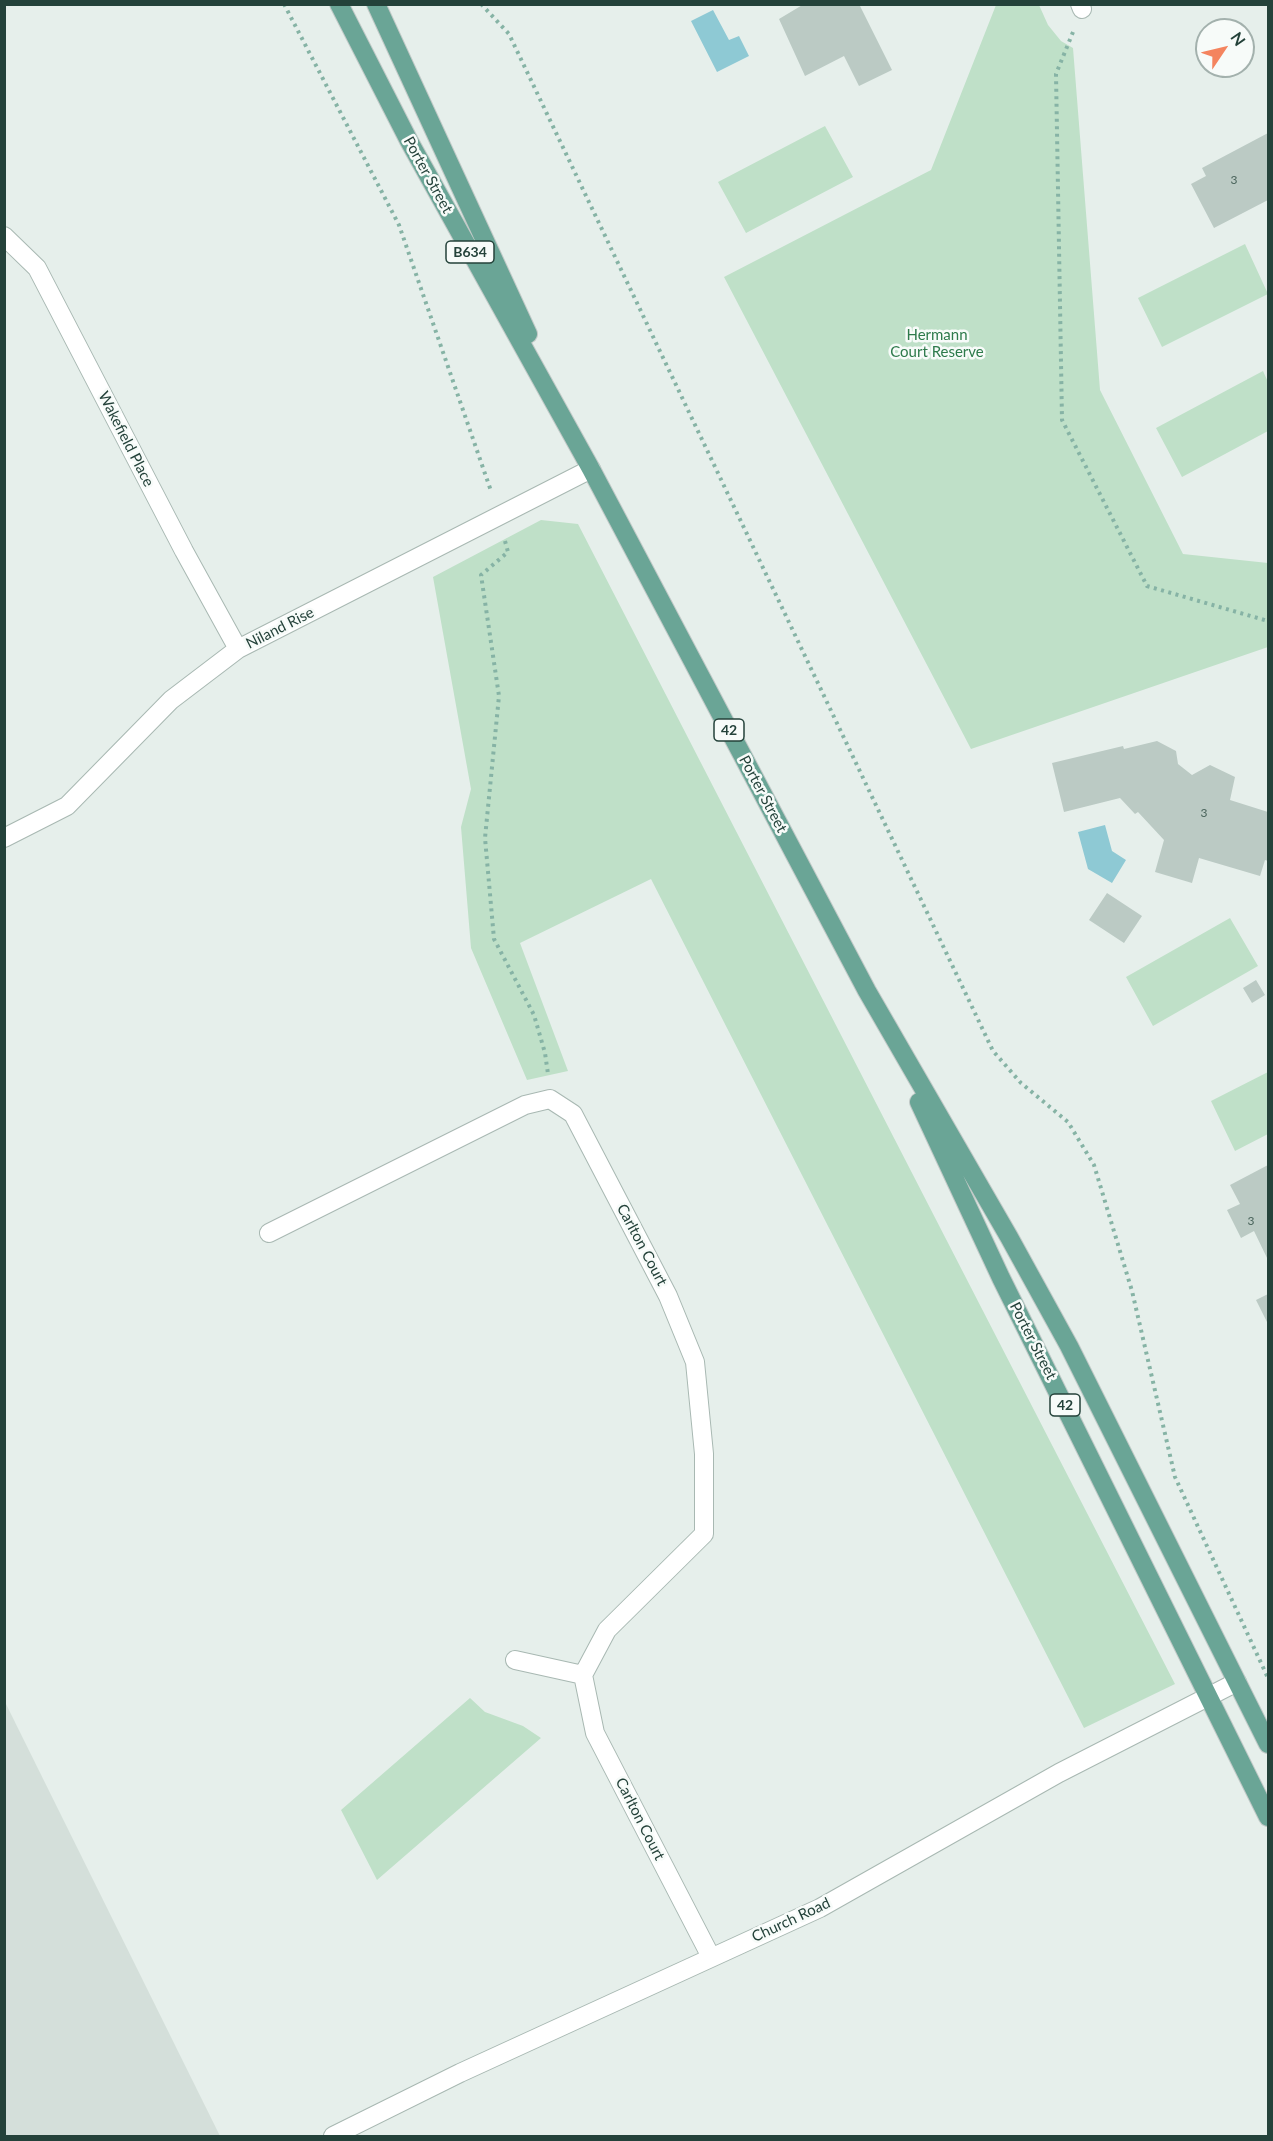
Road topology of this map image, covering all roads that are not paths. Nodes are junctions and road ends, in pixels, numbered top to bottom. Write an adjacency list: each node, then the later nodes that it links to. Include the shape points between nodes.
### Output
1 (339, 4): 4 (main road, Porter Street / B634, via 409,141)
2 (376, 4): 4 (main road, Porter Street / B634)
3 (4, 236): 5 (street, Wakefield Place, via 38,268)
4 (591, 469): 5 (street, Niland Rise); 7 (main road, Porter Street / 42)
5 (238, 649): 6 (street, Niland Rise, via 171,700 67,806)
6 (4, 838)
7 (867, 991): 11 (main road, Porter Street / 42, via 1069,1346); 12 (main road, Porter Street / 42, via 1001,1278)
8 (269, 1233): 10 (street, Carlton Court, via 525,1105 550,1099 573,1114 668,1296 695,1362 704,1454 704,1534 607,1630)
9 (515, 1660): 10 (street)
10 (583, 1675): 15 (street, Carlton Court, via 596,1733)
11 (1237, 1682): 12 (street, Church Road); 13 (main road, Porter Street / 42)
12 (1209, 1696): 14 (main road, Porter Street / 42); 15 (street, Church Road, via 1059,1773 820,1908)
13 (1269, 1744)
14 (1269, 1817)
15 (711, 1957): 16 (street, Church Road)
16 (333, 2136)

